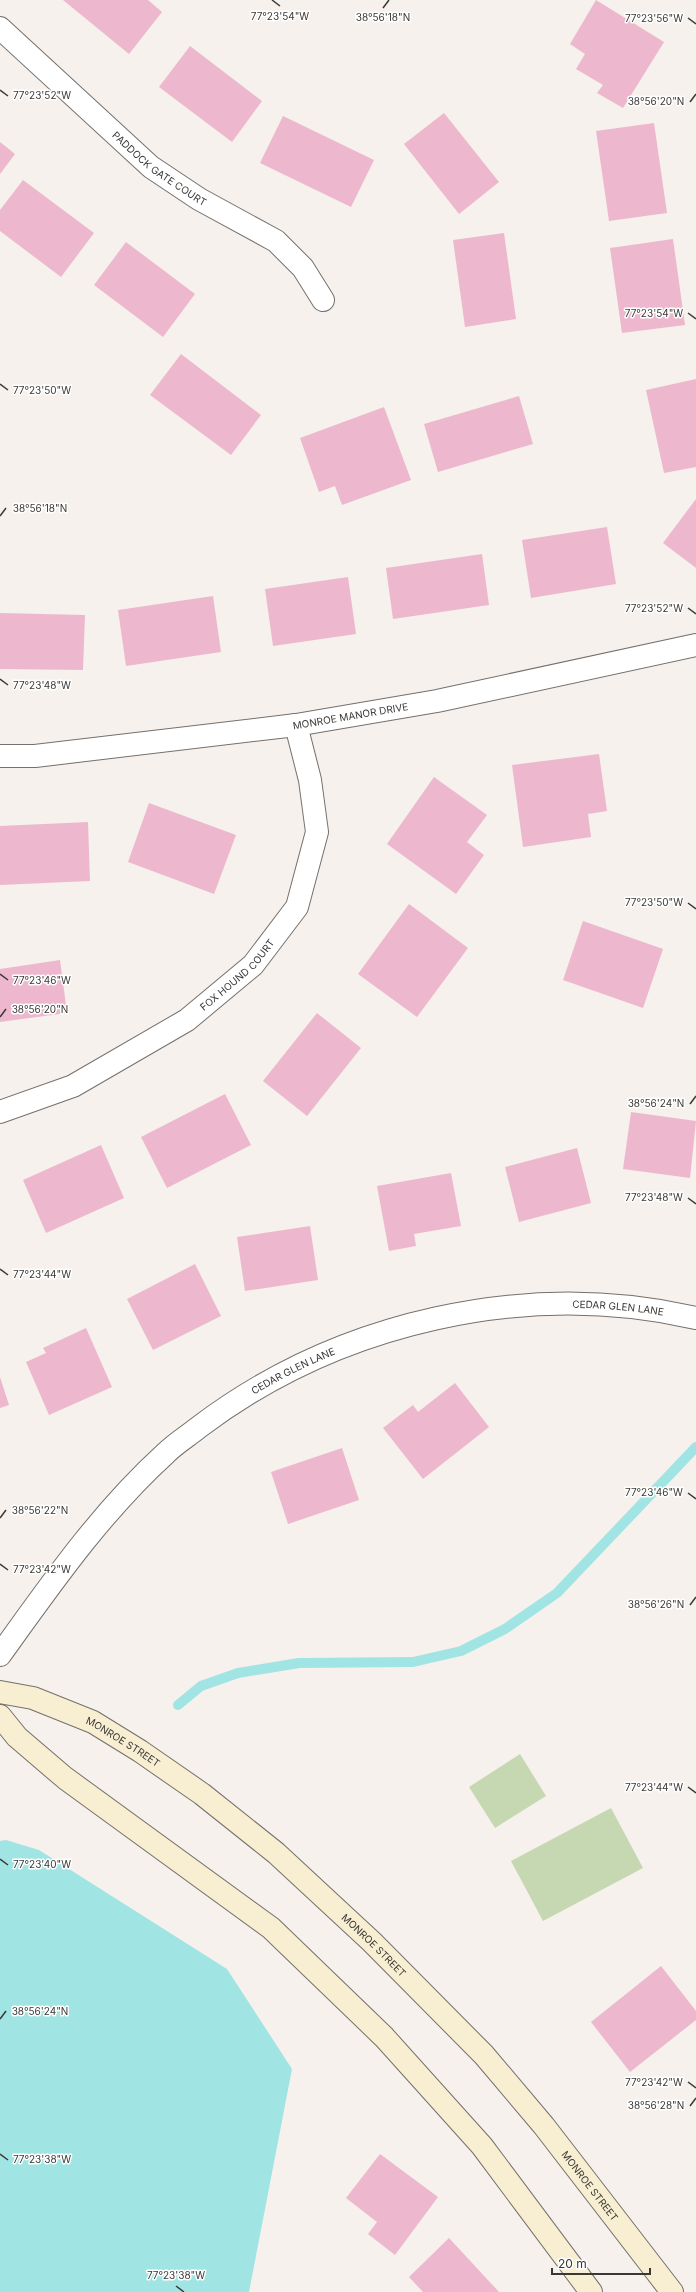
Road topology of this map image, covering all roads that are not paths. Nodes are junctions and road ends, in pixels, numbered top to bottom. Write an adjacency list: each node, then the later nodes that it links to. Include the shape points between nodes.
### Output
1 (0, 28): 2 (street, PADDOCK GATE COURT, via 151,167 199,199 276,241 303,268)
2 (323, 300)
3 (696, 645): 4 (street, MONROE MANOR DRIVE, via 437,701)
4 (296, 726): 5 (street, MONROE MANOR DRIVE, via 36,756); 6 (street, FOX HOUND COURT, via 310,780 318,832 297,907 253,965 187,1020 73,1086)
5 (0, 756)
6 (0, 1112)
7 (696, 1318): 8 (street, CEDAR GLEN LANE, via 622,1307 550,1304 479,1310 410,1324 330,1351 263,1384 232,1403 166,1452 102,1517)
8 (0, 1655)
9 (0, 1692): 12 (main road, MONROE STREET, via 33,1698 93,1722 202,1794 276,1853 378,1947 484,2055 544,2126)
10 (0, 1716): 11 (main road, via 18,1737 65,1778 271,1928 384,2037 482,2146)
11 (591, 2292)
12 (672, 2292)

